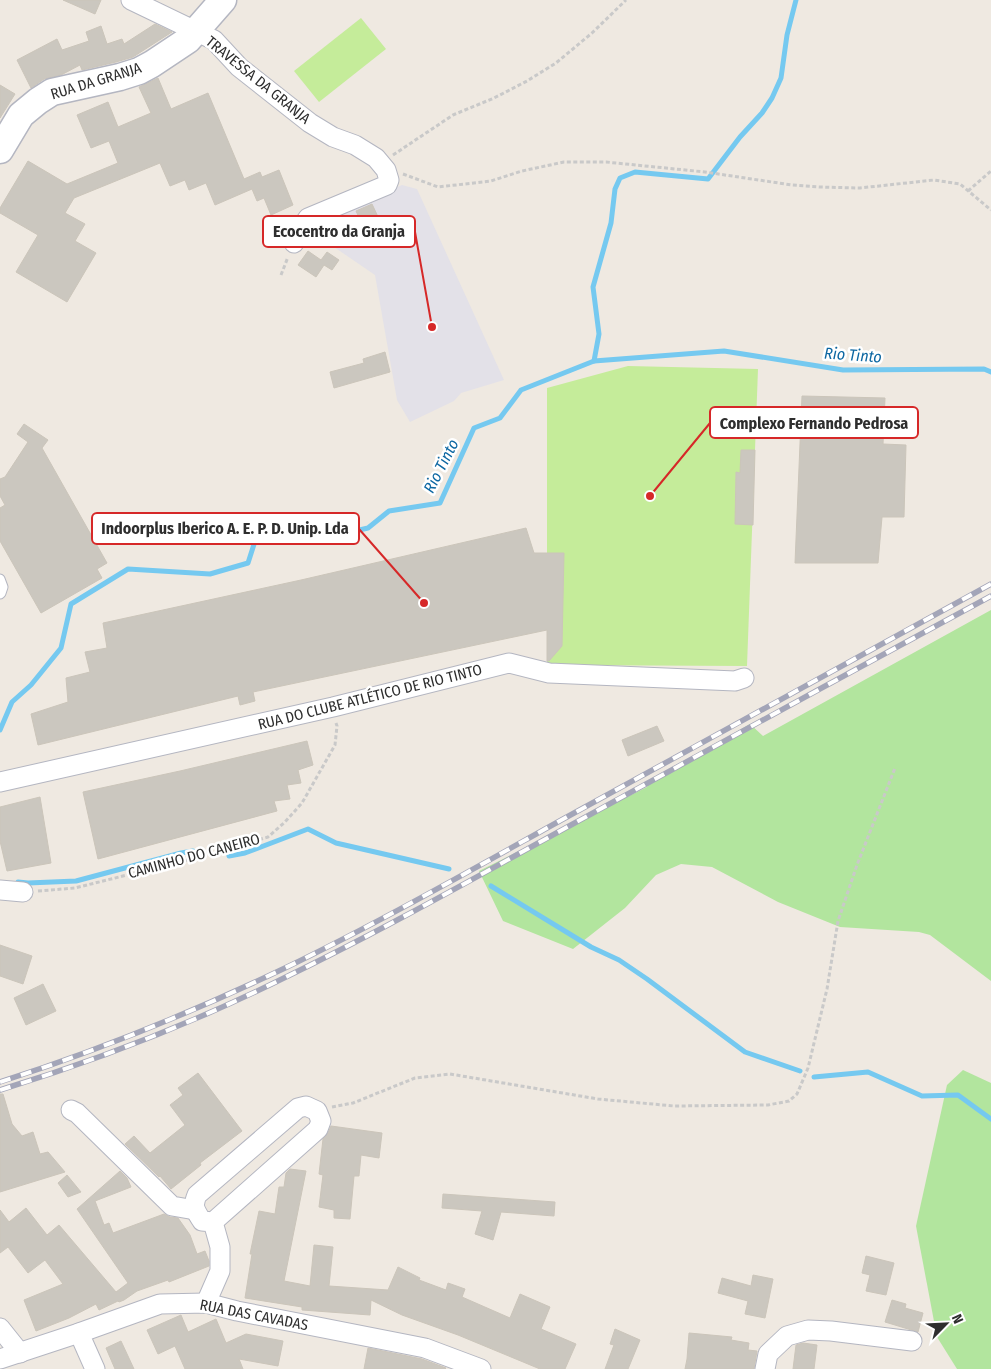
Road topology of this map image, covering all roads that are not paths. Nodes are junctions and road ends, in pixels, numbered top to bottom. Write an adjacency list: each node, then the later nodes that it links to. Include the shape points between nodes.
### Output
1 (131, 0): 3 (street, TRAVESSA DA GRANJA)
2 (223, 0): 3 (street, RUA DA GRANJA)
3 (196, 31): 4 (street, RUA DA GRANJA, via 179,47 139,70 52,92 21,116); 5 (street, TRAVESSA DA GRANJA, via 214,40 239,67 310,123 355,145 376,158 386,170 389,180 386,185 308,218)
4 (0, 150)
5 (294, 243)
6 (0, 578): 7 (lane, via 3,586)
7 (0, 594)
8 (744, 678): 9 (street, RUA DO CLUBE ATLÉTICO DE RIO TINTO, via 735,681 549,673 509,663 333,708)
9 (0, 782)
10 (0, 890): 11 (street)
11 (23, 892)
12 (71, 1110): 13 (street, via 172,1206)
13 (195, 1210): 14 (street, via 202,1221); 14 (street, via 197,1195 298,1108 306,1106 317,1111 321,1121 318,1129)
14 (213, 1222): 15 (street, via 220,1247 220,1271)
15 (206, 1303): 17 (street, RUA DAS CAVADAS, via 160,1304); 22 (street, RUA DAS CAVADAS, via 237,1312 425,1348)
16 (0, 1328): 19 (street)
17 (79, 1333): 19 (street, RUA DAS CAVADAS); 21 (street)
18 (912, 1341): 23 (street, via 808,1330 787,1336 768,1354)
19 (20, 1353): 20 (street, RUA DAS CAVADAS)
20 (0, 1359)
21 (95, 1369)
22 (481, 1369)
23 (765, 1369)

